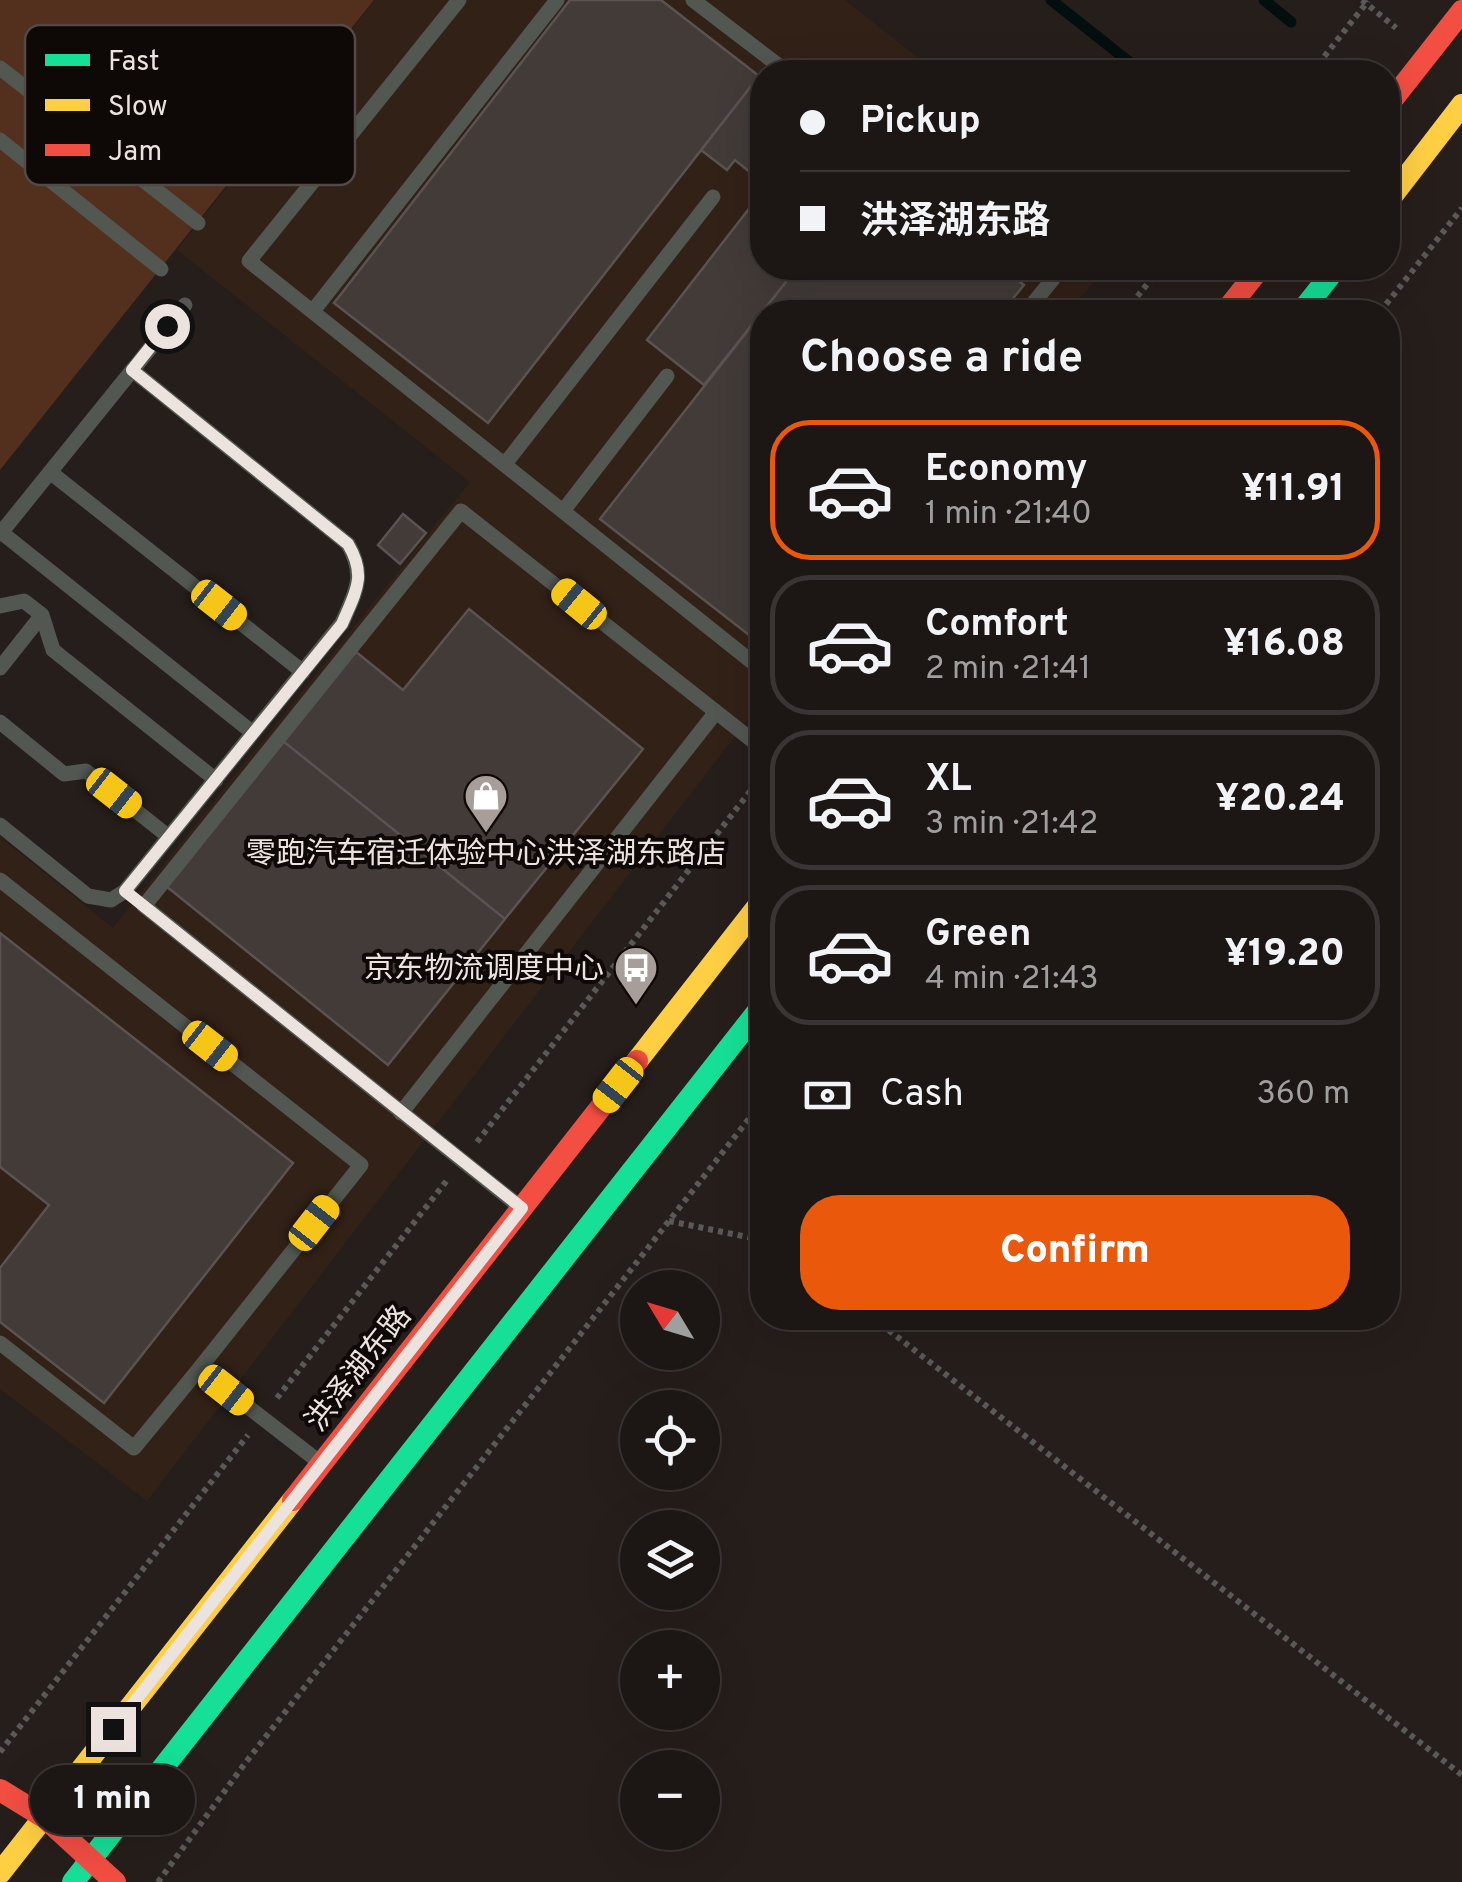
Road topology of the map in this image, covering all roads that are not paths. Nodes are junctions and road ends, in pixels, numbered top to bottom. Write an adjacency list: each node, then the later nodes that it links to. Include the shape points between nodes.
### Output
1 (459, 0): 10 (lane)
2 (557, 0): 27 (lane)
3 (693, 0): 5 (lane)
4 (1462, 11): 8 (main road)
5 (770, 60)
6 (0, 68): 7 (lane)
7 (25, 88)
8 (1400, 90)
9 (1462, 105): 16 (main road)
10 (355, 129)
11 (0, 140): 12 (lane)
12 (25, 160)
13 (56, 185): 19 (lane)
14 (148, 185): 18 (lane)
15 (310, 185): 27 (lane, via 249,261)
16 (1400, 185)
17 (712, 197): 30 (lane)
18 (198, 224)
19 (161, 269)
20 (1052, 280): 23 (lane)
21 (1250, 280): 24 (main road)
22 (1326, 280): 25 (main road)
23 (1036, 300)
24 (1235, 300)
25 (1311, 300)
26 (185, 305): 28 (lane)
27 (312, 310): 30 (lane)
28 (132, 370): 31 (lane); 38 (lane, via 348,544 360,564 358,589 342,624)
29 (668, 376): 32 (lane)
30 (505, 464): 32 (lane)
31 (50, 472): 33 (lane); 38 (lane)
32 (563, 511): 36 (lane)
33 (1, 533): 41 (lane)
34 (0, 606): 35 (lane, via 24,601)
35 (42, 615): 37 (lane); 43 (lane, via 52,650)
36 (750, 653)
37 (0, 668)
38 (303, 672): 41 (lane)
39 (716, 712): 42 (lane); 48 (lane, via 462,511); 51 (lane)
40 (0, 722): 45 (lane, via 64,774 86,772)
41 (253, 733): 43 (lane)
42 (750, 739)
43 (216, 780): 45 (lane)
44 (0, 825): 47 (lane, via 88,896 111,900)
45 (169, 837): 47 (lane)
46 (0, 880): 54 (lane, via 360,1164)
47 (125, 891): 48 (lane)
48 (144, 906): 51 (lane)
49 (750, 916): 52 (main road, 洪泽湖东路)
50 (750, 1021): 58 (main road)
51 (401, 1112): 52 (lane)
52 (522, 1208): 55 (main road, 洪泽湖东路)
53 (0, 1343): 54 (lane, via 134,1448)
54 (199, 1369): 55 (lane)
55 (321, 1464): 57 (main road, 洪泽湖东路)
56 (0, 1790): 57 (main road)
57 (44, 1818): 58 (main road); 59 (main road, 洪泽湖东路)
58 (91, 1858): 60 (main road); 61 (main road)
59 (0, 1873)
60 (72, 1882)
61 (116, 1882)

